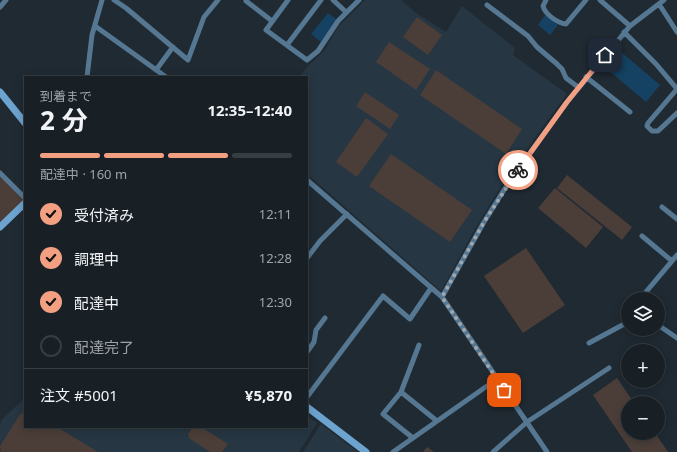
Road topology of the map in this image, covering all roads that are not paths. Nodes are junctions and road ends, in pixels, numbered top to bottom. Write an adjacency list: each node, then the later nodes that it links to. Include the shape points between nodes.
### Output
1 (6, 0): 16 (street)
2 (102, 0): 19 (street)
3 (114, 0): 24 (street)
4 (218, 0): 24 (street, via 204,17 188,60)
5 (247, 0): 18 (street)
6 (288, 0): 18 (street)
7 (321, 0): 23 (street)
8 (333, 0): 17 (street)
9 (359, 0): 17 (street)
10 (546, 0): 11 (street, via 544,10 560,23 566,24)
11 (586, 0)
12 (600, 0): 20 (street)
13 (664, 0): 14 (street)
14 (659, 4): 20 (street); 22 (street)
15 (487, 5): 29 (street, via 528,36 562,69 566,78)
16 (0, 7)
17 (346, 12): 23 (street, via 318,51 308,60)
18 (272, 21): 23 (street, via 266,30)
19 (95, 26): 25 (street); 26 (street)
20 (630, 26): 21 (street)
21 (624, 32): 28 (street); 30 (street)
22 (677, 32)
23 (287, 45)
24 (172, 47): 25 (street)
25 (156, 70): 27 (street)
26 (87, 76)
27 (165, 76)
28 (586, 78): 29 (street); 32 (street)
29 (578, 87): 49 (street, via 509,182)
30 (677, 89): 33 (street, via 648,126 652,131 658,131)
31 (1, 96): 34 (street)
32 (630, 112)
33 (677, 113)
34 (24, 122)
35 (0, 173): 37 (street)
36 (308, 181): 40 (street)
37 (24, 197)
38 (24, 204): 42 (street)
39 (662, 207): 41 (street)
40 (347, 214): 45 (street); 47 (street)
41 (677, 219)
42 (0, 227)
43 (642, 236): 46 (street)
44 (677, 255): 46 (street)
45 (308, 257)
46 (672, 261): 48 (street)
47 (431, 288): 49 (street); 60 (street, via 410,319 383,296)
48 (646, 292)
49 (442, 297): 58 (street)
50 (326, 318): 56 (street, via 316,330 314,342)
51 (621, 326): 54 (street)
52 (665, 330): 53 (street)
53 (677, 338)
54 (589, 343)
55 (419, 345): 59 (street)
56 (308, 351)
57 (609, 368): 63 (street)
58 (497, 379): 62 (street); 63 (street)
59 (401, 392): 62 (street); 64 (street, via 383,414)
60 (308, 396)
61 (308, 408): 65 (street)
62 (437, 421): 64 (street)
63 (527, 422): 67 (street); 68 (street)
64 (413, 438): 66 (street)
65 (366, 452)
66 (394, 452)
67 (493, 452)
68 (547, 452)

